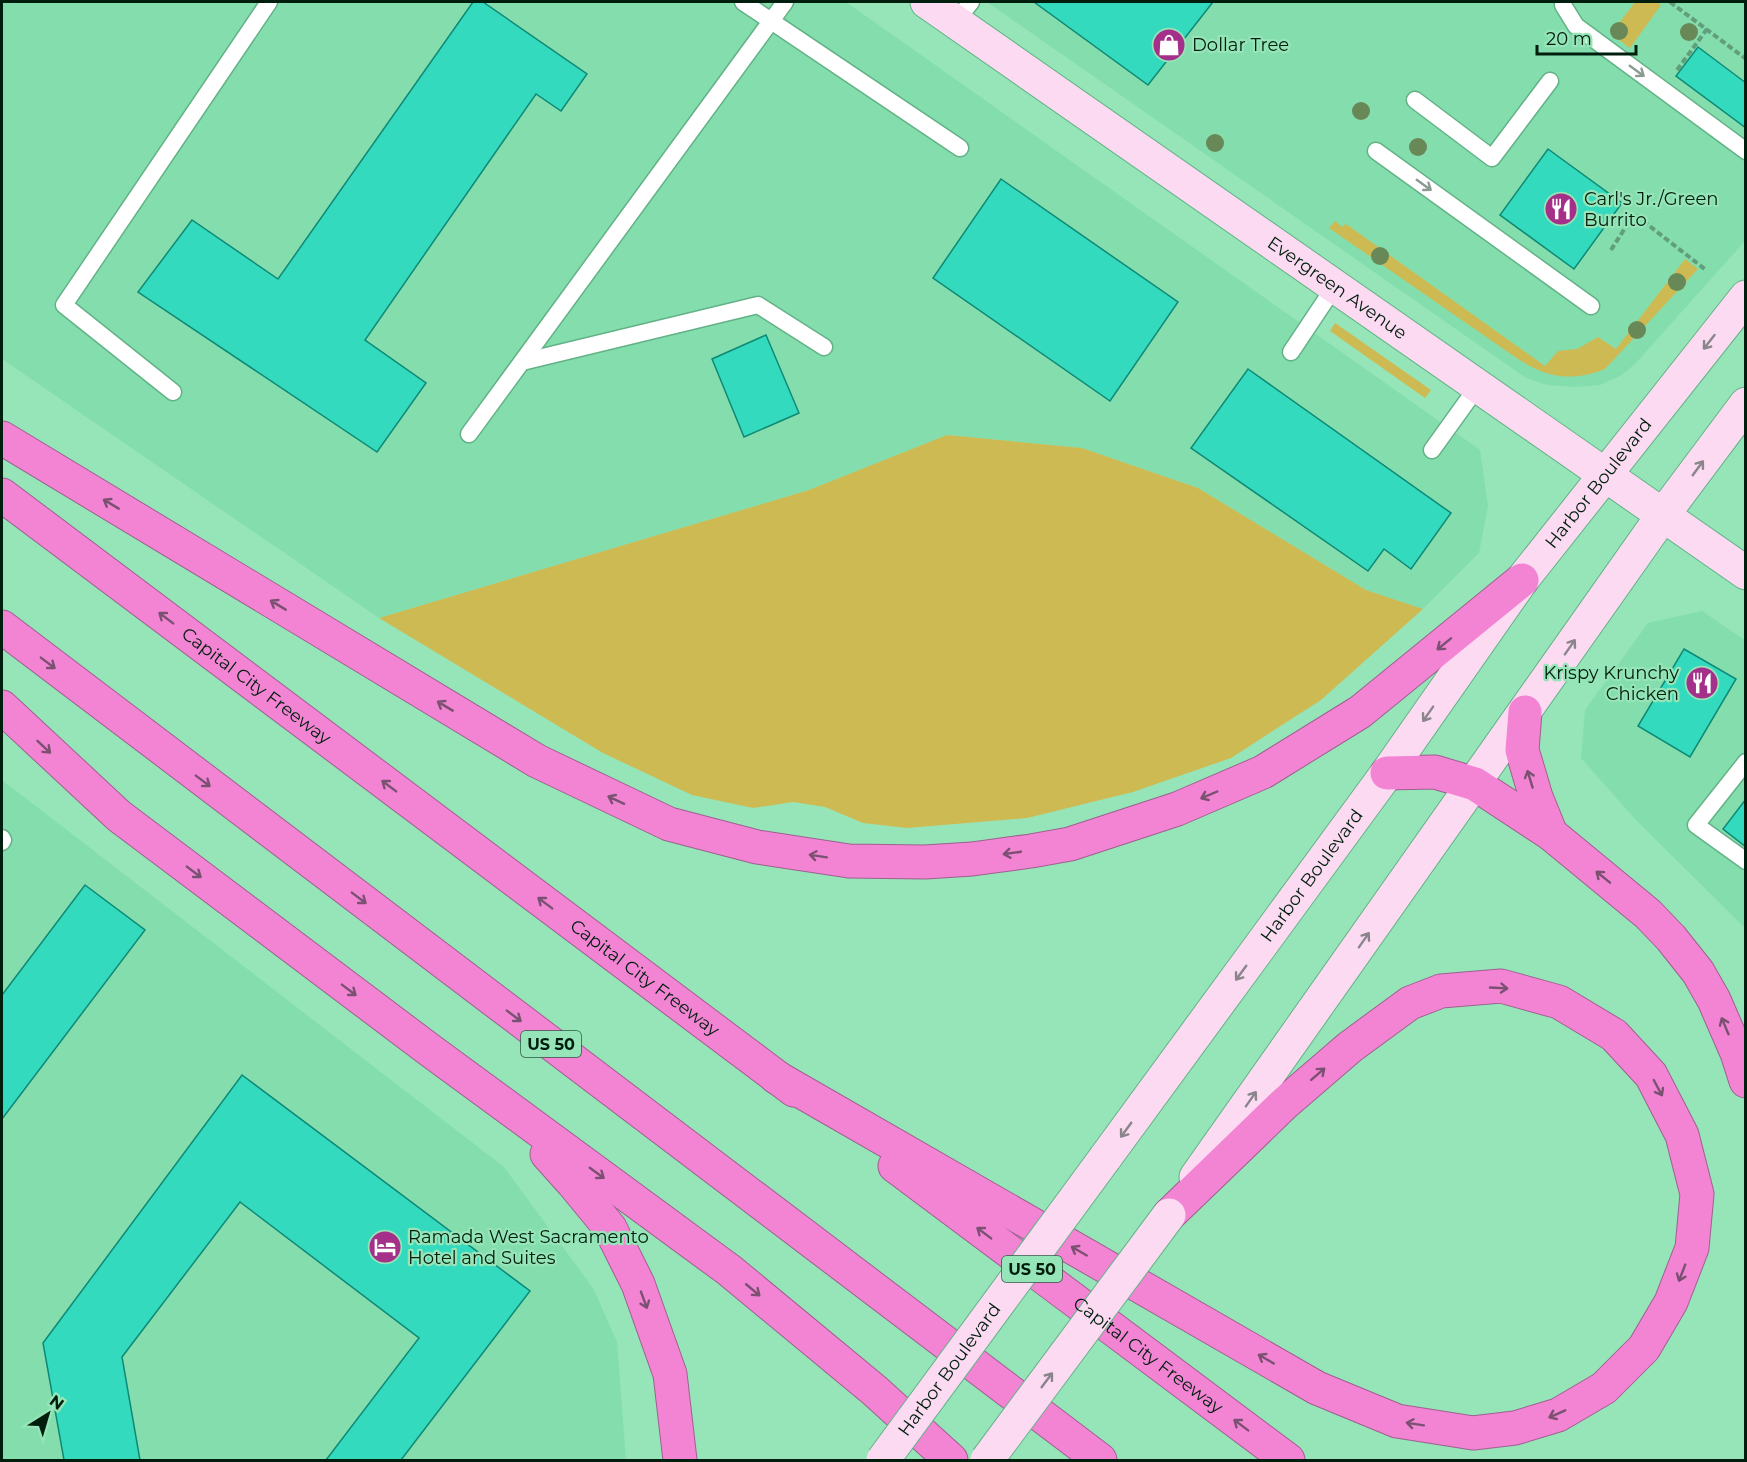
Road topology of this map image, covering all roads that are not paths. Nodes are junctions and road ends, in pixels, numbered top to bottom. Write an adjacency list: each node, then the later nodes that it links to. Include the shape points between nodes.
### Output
1 (269, 2): 20 (lane, via 64,305)
2 (743, 2): 7 (lane)
3 (785, 2): 7 (lane)
4 (927, 2): 6 (main road, Evergreen Avenue)
5 (1563, 5): 12 (lane, one-way to 12, via 1576,26)
6 (964, 11): 13 (main road, Evergreen Avenue)
7 (771, 20): 10 (lane); 18 (lane)
8 (1550, 81): 9 (lane, via 1492,158)
9 (1415, 100)
10 (960, 148)
11 (1376, 151): 15 (lane, one-way to 15)
12 (1746, 151)
13 (1335, 286): 17 (lane); 19 (main road, Evergreen Avenue)
14 (1746, 297): 25 (main road, Harbor Boulevard, one-way to 25)
15 (1591, 306)
16 (824, 347): 18 (lane, via 758,305)
17 (1291, 352)
18 (522, 362): 22 (lane)
19 (1478, 386): 24 (lane); 25 (main road, Evergreen Avenue)
20 (173, 392)
21 (1746, 404): 27 (main road, one-way to 21)
22 (469, 434)
23 (2, 438): 29 (highway, one-way to 23, via 1360,712 1263,772 1177,809 1070,844 1031,851 924,862 849,861 757,847 669,824 537,761)
24 (1432, 450)
25 (1604, 475): 27 (main road, Evergreen Avenue); 29 (main road, Harbor Boulevard)
26 (2, 495): 39 (highway, Capital City Freeway / US 50, one-way to 26)
27 (1663, 515): 28 (main road, Evergreen Avenue); 32 (main road, one-way to 27)
28 (1746, 573)
29 (1522, 580): 34 (main road, Harbor Boulevard, one-way to 34)
30 (2, 627): 46 (highway, US 50, one-way to 46)
31 (2, 708): 38 (highway, one-way to 38, via 119,816)
32 (1525, 712): 35 (main road); 36 (highway, one-way to 32, via 1522,750)
33 (1746, 762): 37 (lane, via 1696,825)
34 (1387, 773): 35 (highway, via 1435,772); 43 (main road, Harbor Boulevard, one-way to 43, bridge)
35 (1475, 784): 36 (highway); 41 (main road, one-way to 35)
36 (1551, 834): 40 (highway, one-way to 36, via 1714,1000 1698,972 1648,914)
37 (1746, 861)
38 (431, 1052): 42 (highway, one-way to 42, via 531,1137 610,1228 638,1284 670,1374); 44 (highway, one-way to 44, via 729,1270 874,1390)
39 (776, 1077): 41 (highway, one-way to 39, via 1285,1103 1350,1047 1410,1003 1441,992 1501,986 1559,1002 1614,1035 1651,1075 1682,1135 1697,1194 1692,1248 1671,1302 1644,1348 1604,1388 1558,1415 1515,1428 1473,1433 1397,1421 1317,1388); 47 (highway, Capital City Freeway / US 50, one-way to 39)
40 (1746, 1080)
41 (1169, 1215): 45 (main road, one-way to 41, bridge)
42 (680, 1461)
43 (883, 1461)
44 (951, 1461)
45 (987, 1461)
46 (1100, 1461)
47 (1288, 1461)

